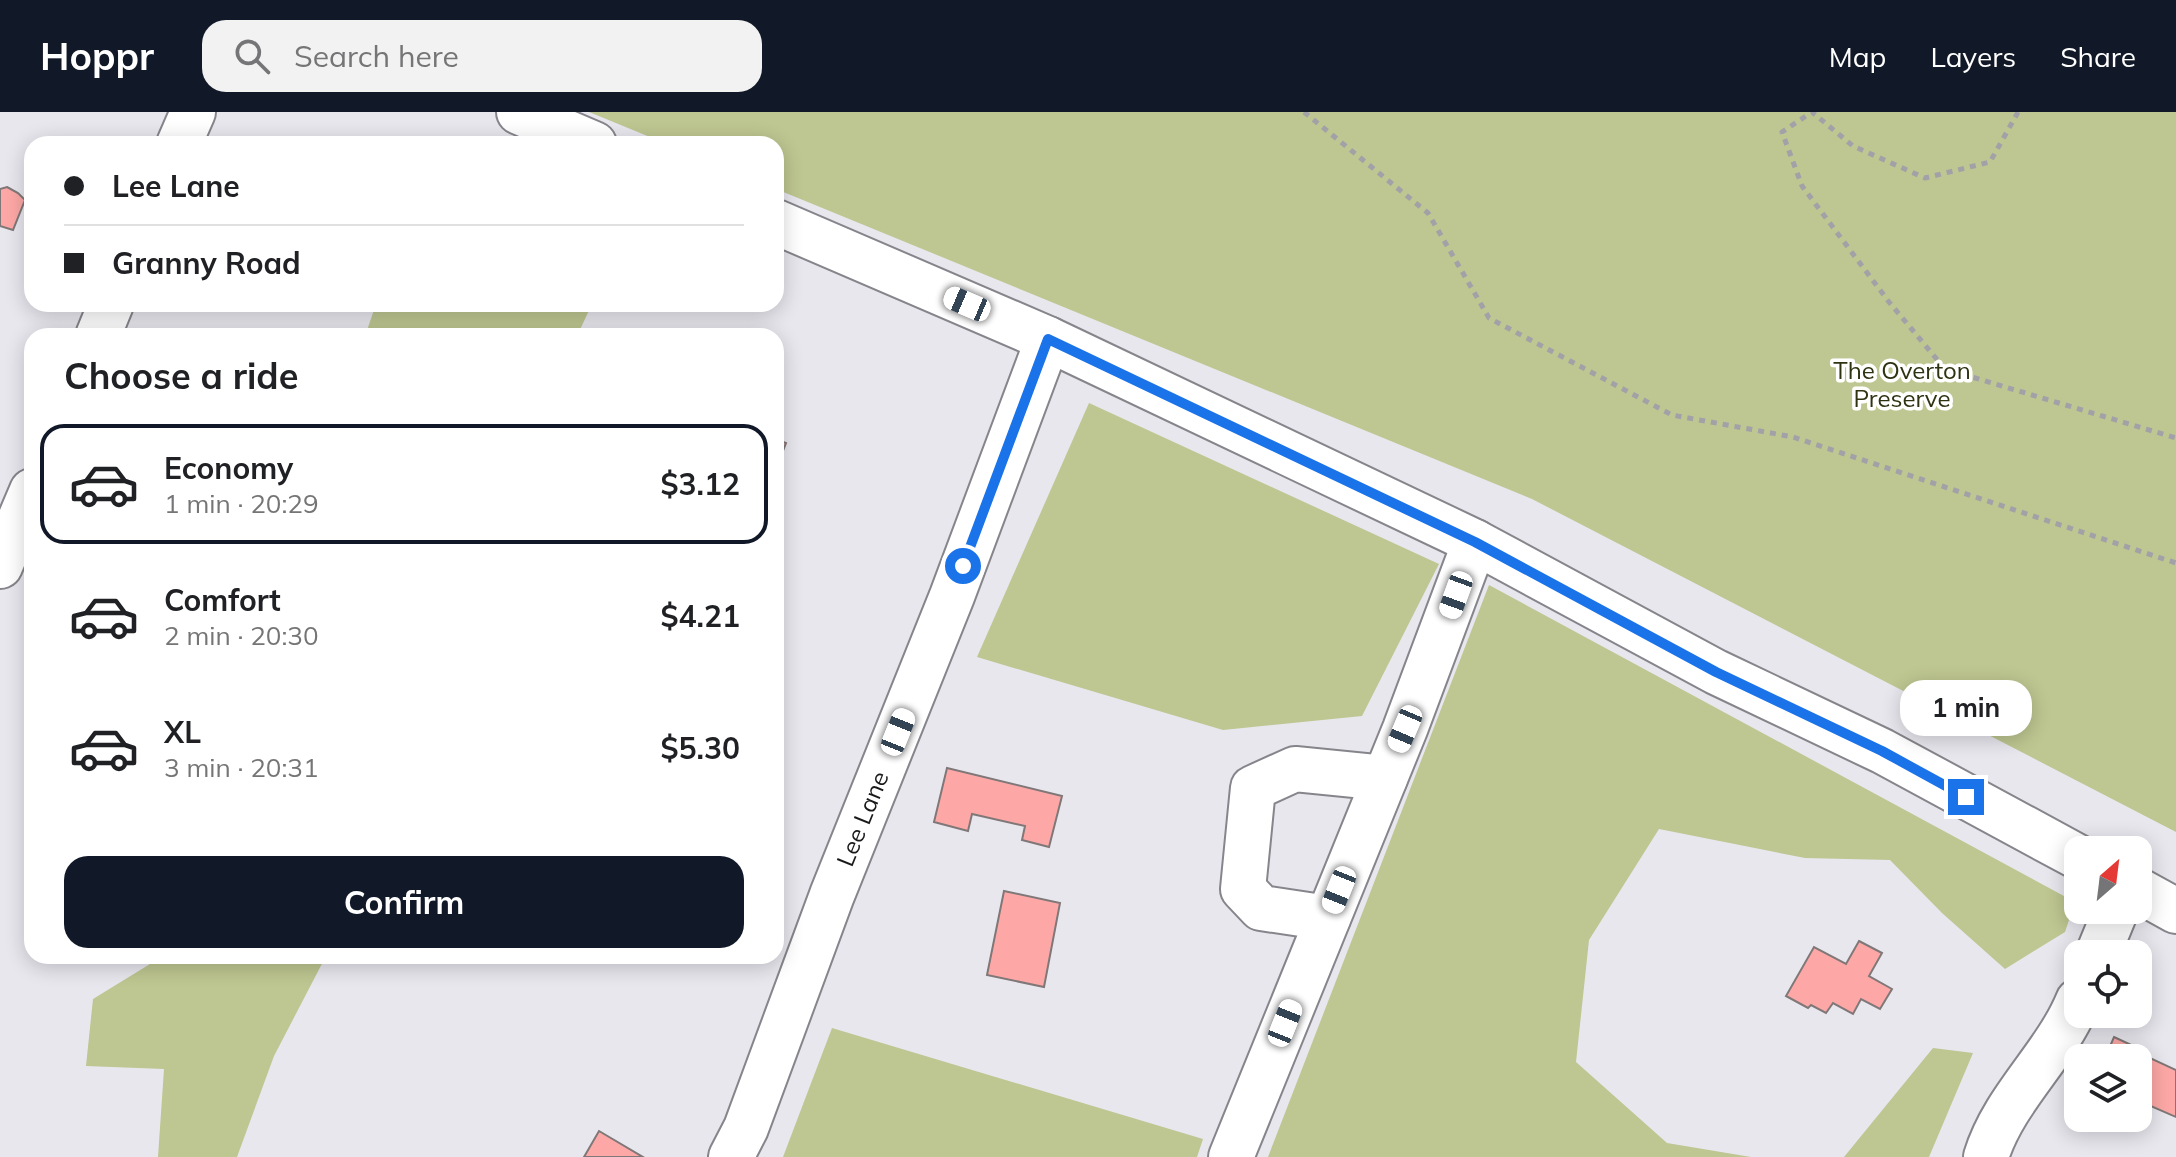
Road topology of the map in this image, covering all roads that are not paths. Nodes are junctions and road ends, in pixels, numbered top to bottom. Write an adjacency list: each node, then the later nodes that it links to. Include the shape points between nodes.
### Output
1 (193, 112): 3 (street)
2 (519, 112): 4 (street)
3 (182, 136)
4 (575, 136)
5 (784, 225): 6 (street)
6 (1048, 339): 8 (street); 16 (street, Lee Lane)
7 (24, 510): 9 (street)
8 (1475, 542): 10 (street); 11 (street)
9 (0, 566)
10 (1385, 778): 14 (street); 14 (street, via 1295,769 1253,788 1243,889 1261,908)
11 (2064, 849)
12 (2152, 898): 13 (street)
13 (2176, 911)
14 (1328, 918): 17 (street)
15 (2064, 1028): 18 (street, via 2019,1091)
16 (731, 1157)
17 (1231, 1157)
18 (1986, 1157)

